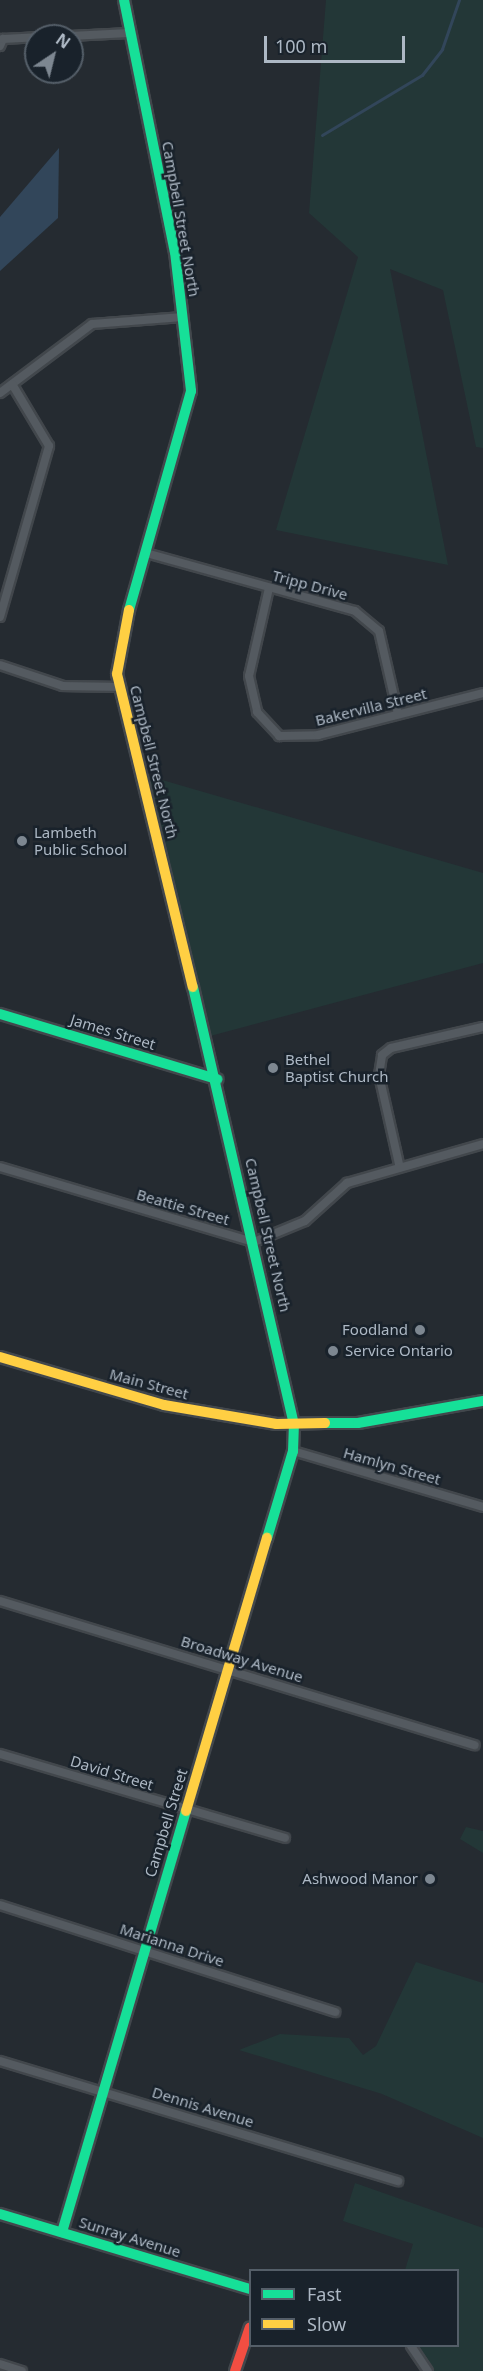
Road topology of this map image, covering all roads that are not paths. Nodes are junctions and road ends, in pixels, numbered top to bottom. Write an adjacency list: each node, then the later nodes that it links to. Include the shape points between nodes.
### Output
1 (124, 0): 2 (street, Campbell Street North)
2 (129, 33): 3 (street); 6 (street, Campbell Street North, via 175,252)
3 (84, 35)
4 (24, 39): 5 (street)
5 (1, 42)
6 (183, 317): 7 (street, via 92,324); 9 (street, Campbell Street North, via 191,391)
7 (12, 384): 8 (street); 11 (street, via 49,446)
8 (0, 393)
9 (146, 553): 10 (street, Tripp Drive); 13 (street, Campbell Street North, via 125,623)
10 (269, 588): 15 (street, Tripp Drive, via 355,611 379,631); 15 (street, Bakervilla Street, via 249,676 257,712 279,736 318,735)
11 (0, 617)
12 (0, 665): 13 (street, via 63,686)
13 (120, 687): 18 (street, Campbell Street North)
14 (483, 693): 15 (street, Bakervilla Street)
15 (398, 714)
16 (0, 1014): 18 (street, James Street)
17 (483, 1028): 20 (street, via 391,1048 382,1055 379,1075)
18 (217, 1078): 22 (street, Campbell Street North)
19 (483, 1144): 20 (street)
20 (399, 1164): 22 (street, via 347,1183 305,1221)
21 (0, 1167): 22 (street, Beattie Street)
22 (254, 1242): 25 (street, Campbell Street North)
23 (0, 1357): 25 (street, Main Street, via 164,1405)
24 (483, 1401): 25 (street, Main Street, via 358,1423)
25 (294, 1423): 26 (street, Campbell Street)
26 (294, 1451): 27 (street, Hamlyn Street); 29 (street, Campbell Street)
27 (483, 1507)
28 (0, 1601): 29 (street, Broadway Avenue)
29 (230, 1669): 30 (street, Broadway Avenue); 32 (street, Campbell Street)
30 (475, 1745)
31 (0, 1754): 32 (street, David Street)
32 (186, 1810): 33 (street, David Street); 35 (street, Campbell Street)
33 (285, 1838)
34 (0, 1905): 35 (street, Marianna Drive)
35 (143, 1950): 36 (street, Marianna Drive); 38 (street, Campbell Street)
36 (334, 2012)
37 (0, 2061): 38 (street, Dennis Avenue)
38 (104, 2091): 39 (street, Dennis Avenue); 41 (street, Campbell Street)
39 (398, 2181)
40 (0, 2214): 41 (street, Sunray Avenue)
41 (63, 2232): 42 (street, Sunray Avenue)
42 (249, 2289)
43 (249, 2330): 47 (street)
44 (412, 2347): 48 (street)
45 (0, 2364): 46 (street)
46 (22, 2371)
47 (235, 2371)
48 (428, 2371)

